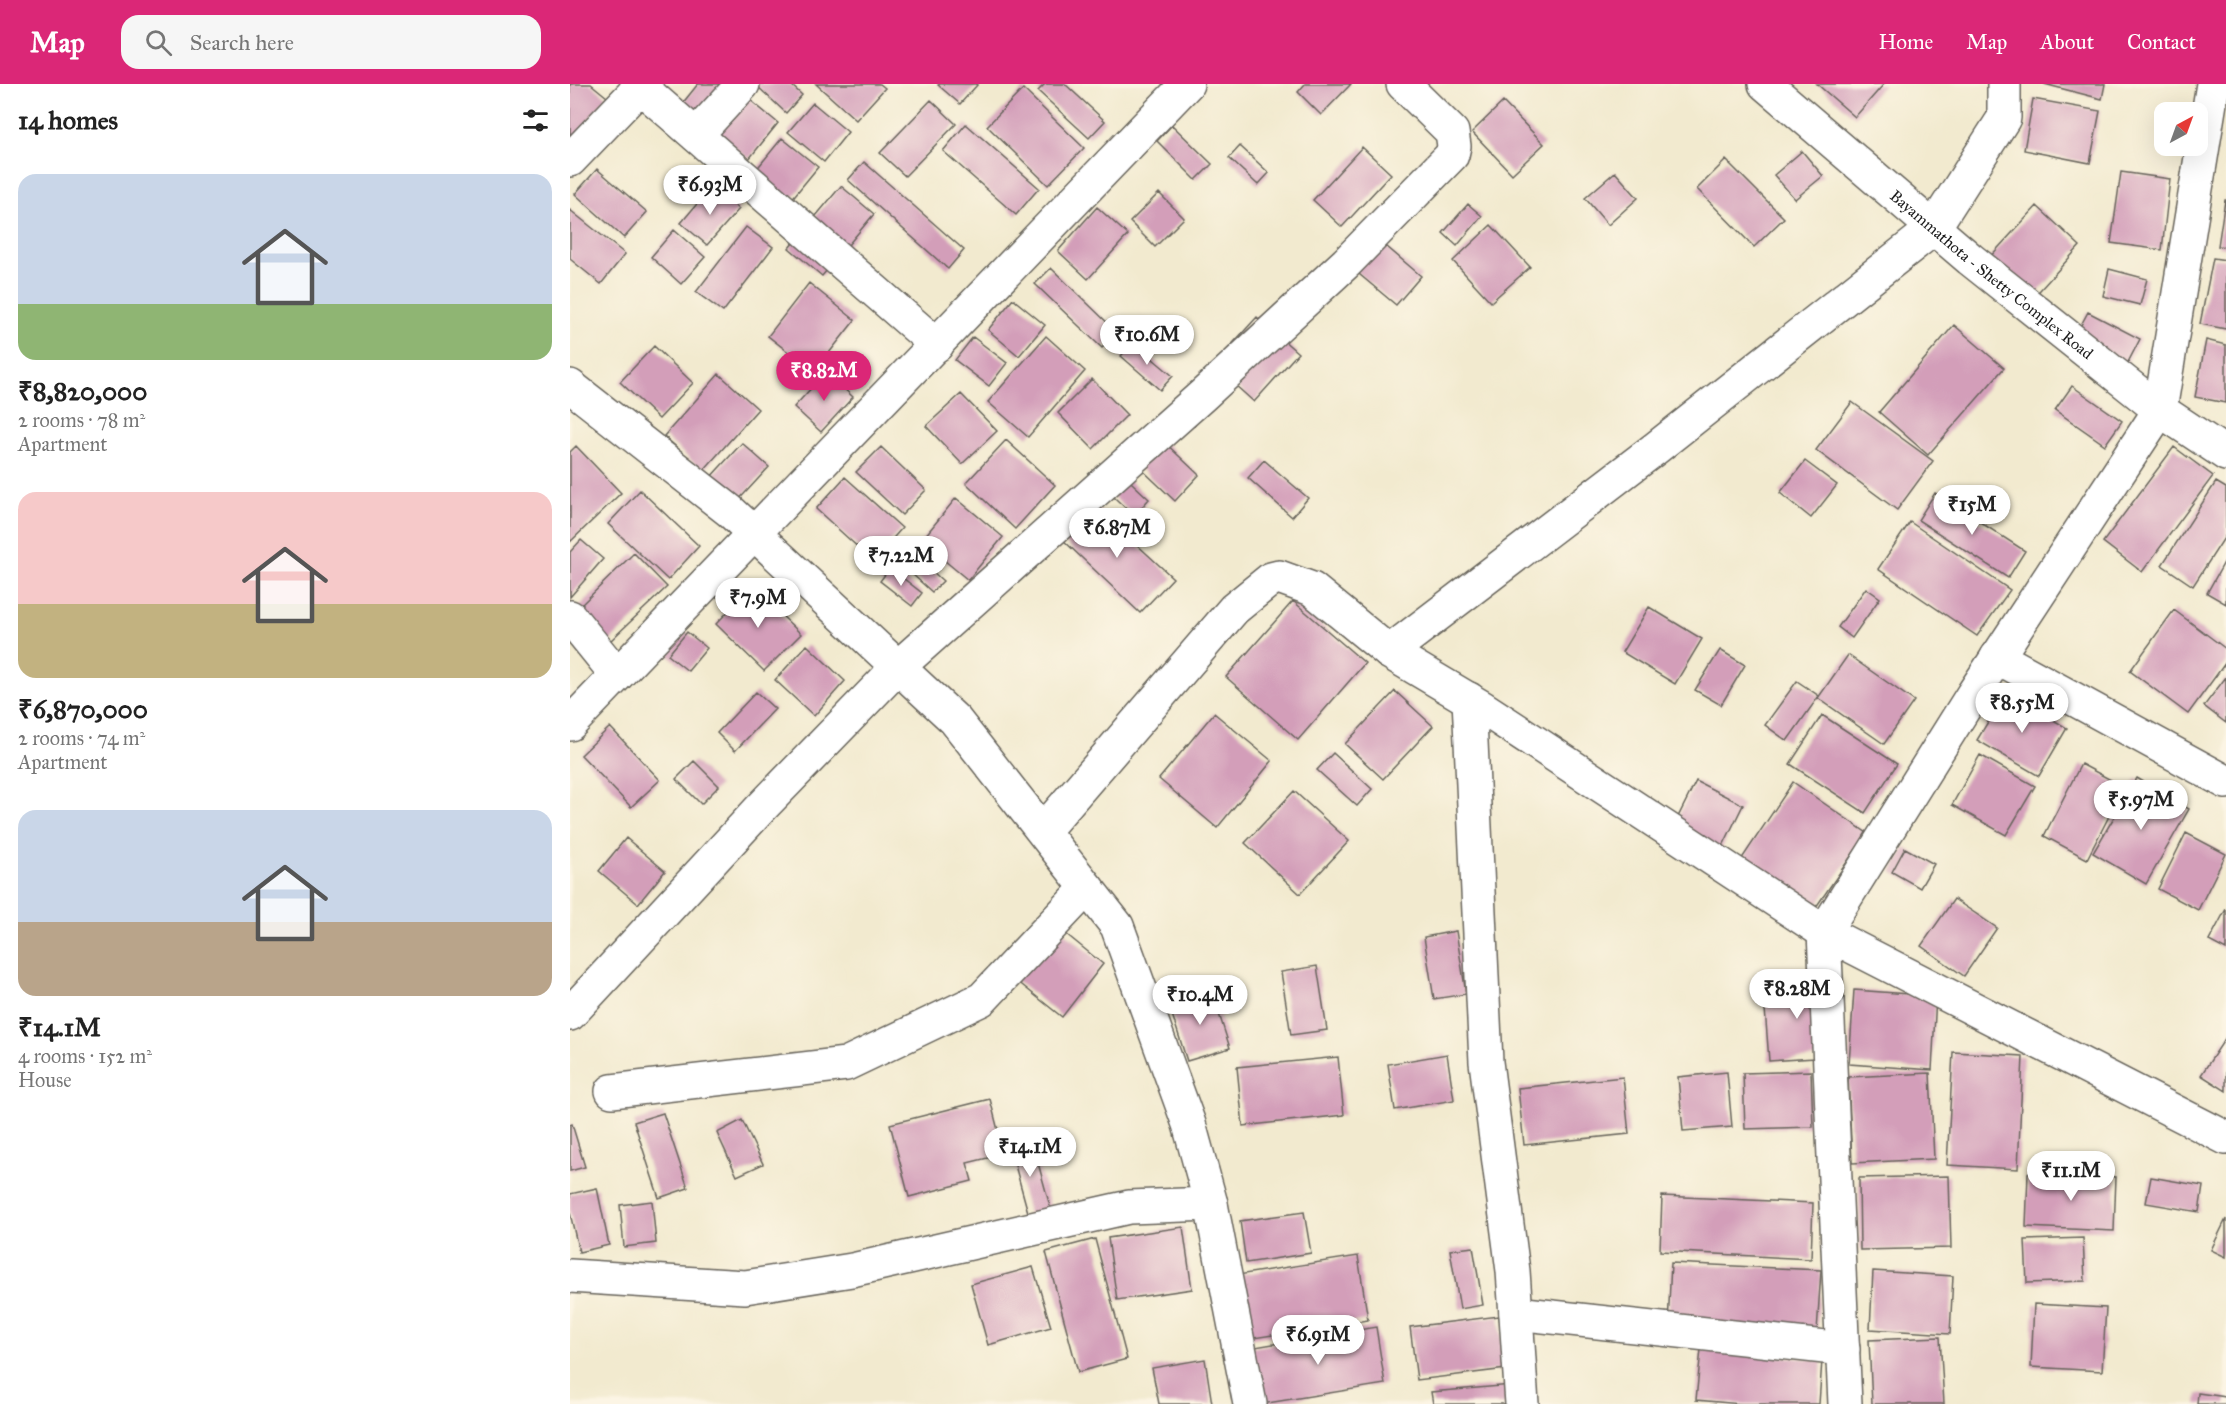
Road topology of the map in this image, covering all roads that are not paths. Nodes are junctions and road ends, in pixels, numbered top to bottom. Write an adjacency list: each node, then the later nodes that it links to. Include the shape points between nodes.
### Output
1 (743, 84): 8 (street)
2 (1187, 84): 11 (street)
3 (1402, 84): 19 (street, via 1452,132 1452,155 1346,263)
4 (1765, 84): 10 (street, Bayammathota - Shetty Complex Road)
5 (2004, 84): 10 (street, via 2004,118)
6 (2213, 84): 13 (street)
7 (640, 85): 8 (street); 9 (street)
8 (696, 135): 11 (street)
9 (570, 160)
10 (1933, 229): 13 (street, Bayammathota - Shetty Complex Road); 17 (street)
11 (937, 345): 15 (street)
12 (570, 386): 15 (street)
13 (2160, 410): 14 (street, Bayammathota - Shetty Complex Road); 18 (street)
14 (2226, 454)
15 (754, 534): 19 (street); 20 (street)
16 (570, 617): 20 (street)
17 (1389, 652): 21 (street); 24 (street, via 1312,590 1280,578 1271,579 1234,609)
18 (1997, 657): 23 (street); 26 (street)
19 (898, 667): 24 (street, via 955,720); 27 (street)
20 (618, 675): 22 (street)
21 (1469, 699): 26 (street); 32 (street, via 1486,1062)
22 (570, 724)
23 (2226, 782)
24 (1043, 831): 25 (street)
25 (1087, 888): 28 (street, via 982,999 846,1064); 30 (street, via 1117,926 1189,1124)
26 (1824, 932): 29 (street); 33 (street)
27 (570, 1014)
28 (612, 1091)
29 (2226, 1138)
30 (1211, 1204): 31 (street, via 1129,1207 852,1270 745,1287); 34 (street)
31 (570, 1276)
32 (1516, 1313): 33 (street); 35 (street)
33 (1842, 1349): 36 (street)
34 (1250, 1404)
35 (1522, 1404)
36 (1845, 1404)

